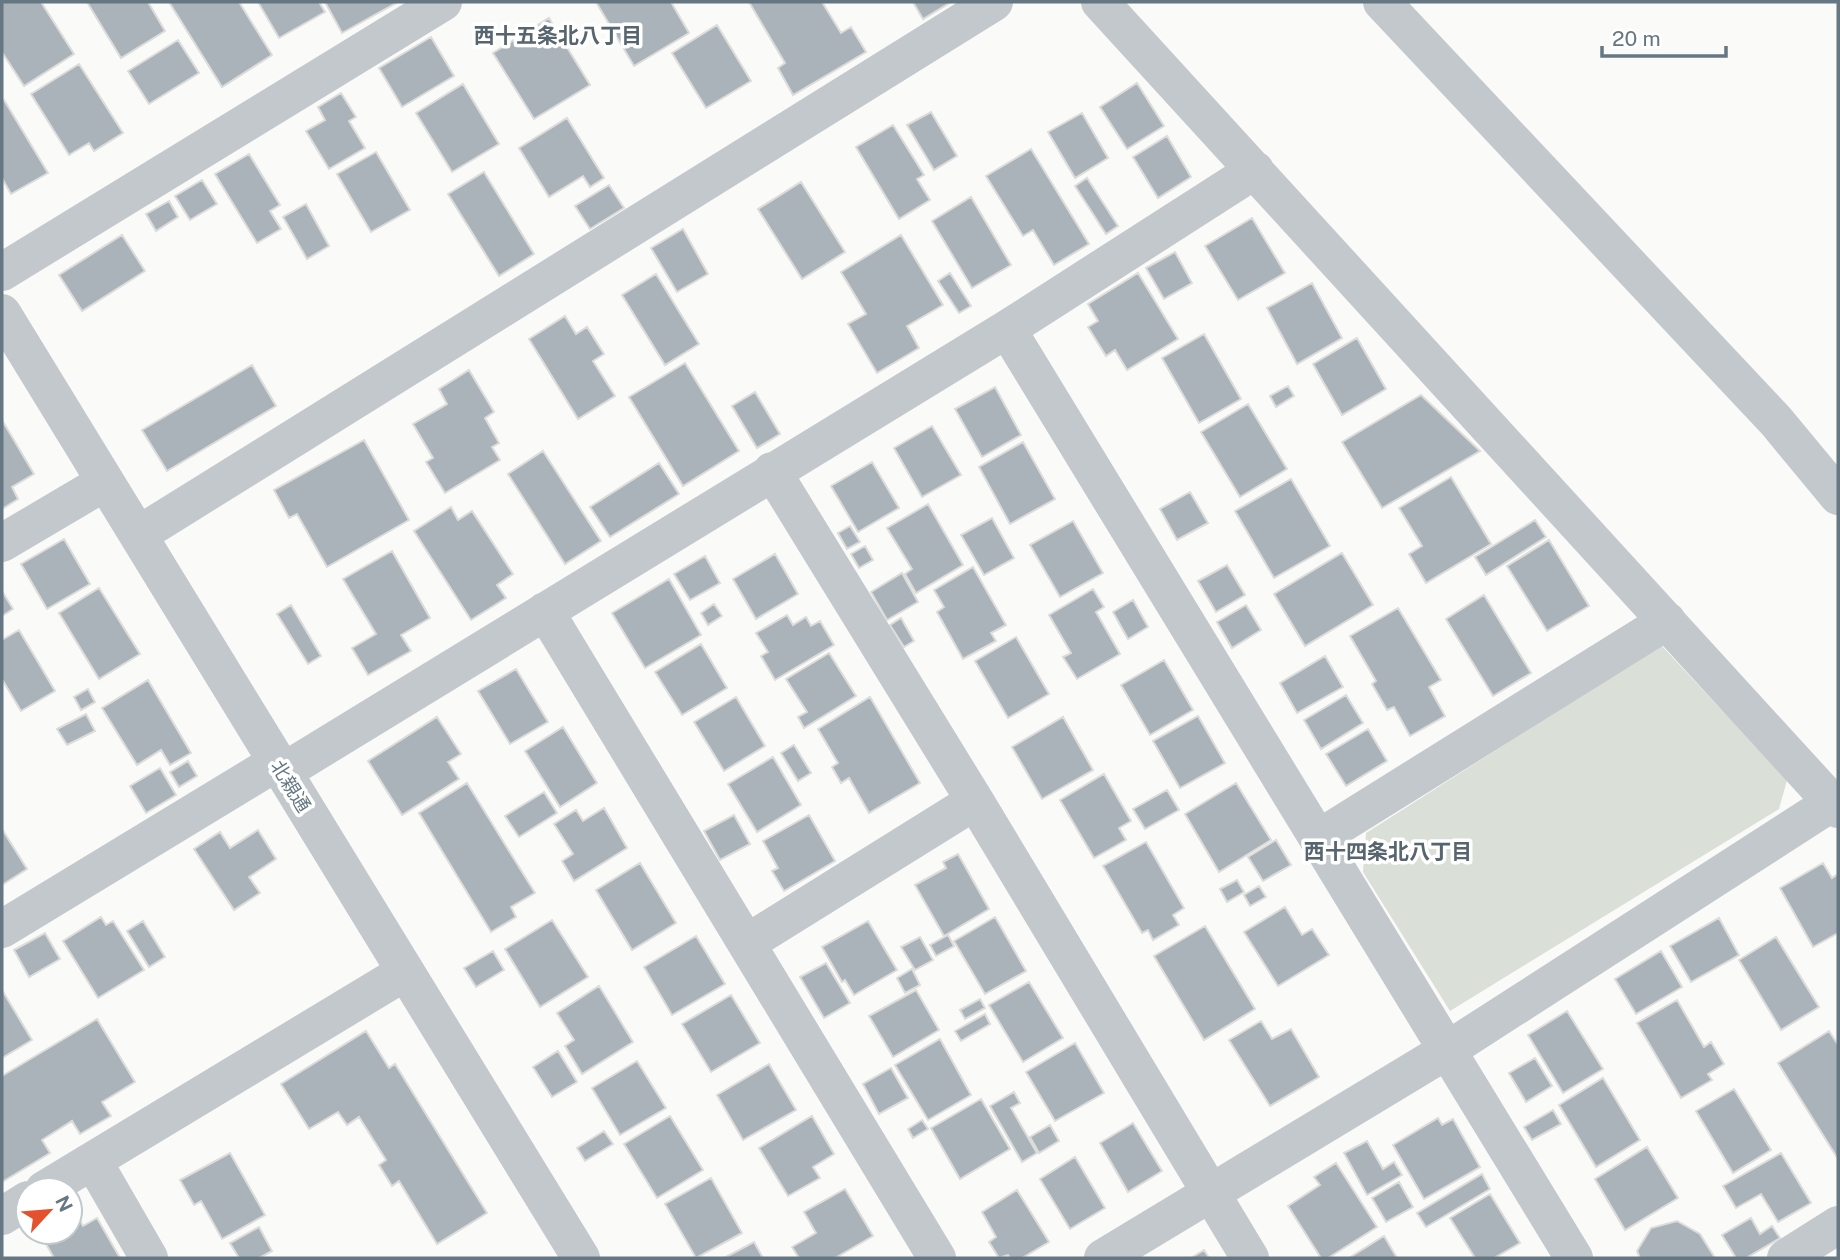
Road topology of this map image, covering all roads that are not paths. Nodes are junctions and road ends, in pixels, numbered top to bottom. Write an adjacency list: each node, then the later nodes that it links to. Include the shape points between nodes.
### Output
1 (443, 2): 6 (street)
2 (994, 2): 12 (street)
3 (1100, 2): 5 (street)
4 (1382, 2): 11 (street, via 1776,421)
5 (1255, 170): 8 (street); 15 (street)
6 (2, 272)
7 (2, 313): 10 (street, 北親通)
8 (1007, 329): 9 (street); 19 (street)
9 (772, 471): 14 (street); 17 (street)
10 (105, 482): 12 (street, 北親通); 13 (street)
11 (1838, 496)
12 (138, 535): 16 (street, 北親通)
13 (2, 543)
14 (545, 611): 16 (street); 21 (street)
15 (1667, 621): 18 (street); 19 (street)
16 (280, 767): 20 (street); 22 (street, 北親通)
17 (975, 801): 21 (street); 26 (street)
18 (1836, 806): 23 (street)
19 (1319, 838): 23 (street)
20 (2, 929)
21 (747, 943): 30 (street)
22 (405, 972): 24 (street); 29 (street, 北親通)
23 (1446, 1051): 26 (street); 33 (street)
24 (93, 1161): 25 (street); 28 (street)
25 (68, 1176)
26 (1210, 1193): 31 (street); 32 (street)
27 (1838, 1225): 34 (street)
28 (149, 1258)
29 (581, 1258)
30 (937, 1258)
31 (1103, 1258)
32 (1250, 1258)
33 (1574, 1258)
34 (1786, 1258)

